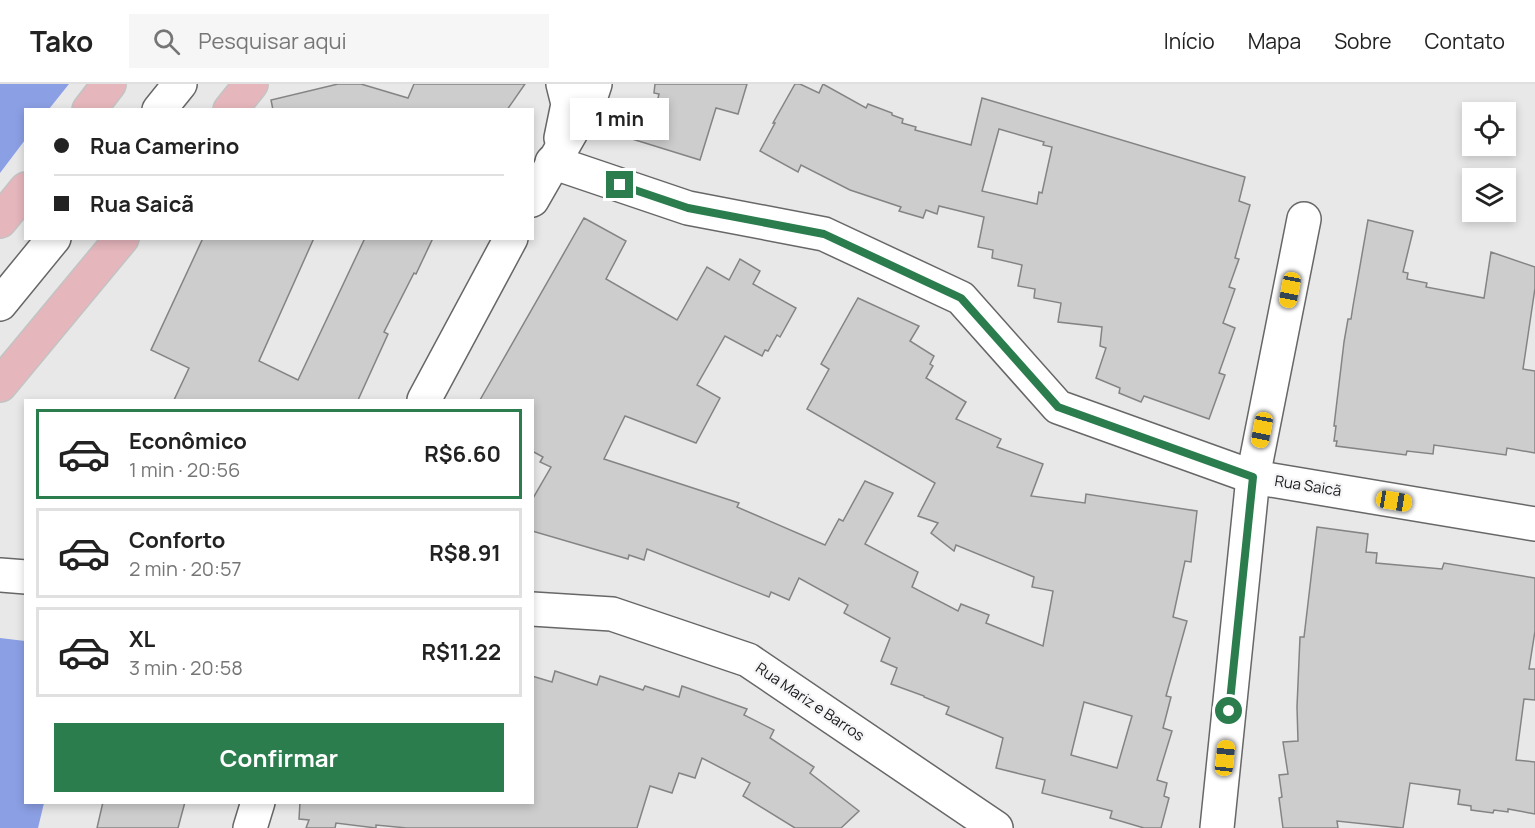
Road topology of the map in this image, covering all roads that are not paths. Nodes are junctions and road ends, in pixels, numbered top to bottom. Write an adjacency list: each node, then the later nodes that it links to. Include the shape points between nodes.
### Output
1 (110, 84): 6 (main road)
2 (180, 84): 7 (street)
3 (251, 84): 8 (main road)
4 (563, 84): 9 (street, via 568,104 564,130)
5 (595, 84): 9 (street)
6 (91, 108)
7 (161, 108)
8 (232, 108)
9 (552, 162): 11 (street); 20 (street, Rua Saicã, via 688,208 824,234 961,298 1058,407)
10 (24, 191): 13 (main road)
11 (534, 196)
12 (1304, 219): 20 (street)
13 (0, 221)
14 (52, 240): 17 (street)
15 (120, 240): 18 (main road)
16 (511, 240): 19 (street)
17 (0, 304)
18 (0, 385)
19 (425, 399)
20 (1253, 477): 21 (street, Rua Saicã); 28 (street)
21 (1535, 524)
22 (0, 575): 23 (street)
23 (24, 577)
24 (534, 609): 27 (street, Rua Mariz e Barros, via 612,614 748,660)
25 (257, 804): 26 (street)
26 (250, 828)
27 (996, 828)
28 (1217, 828)

